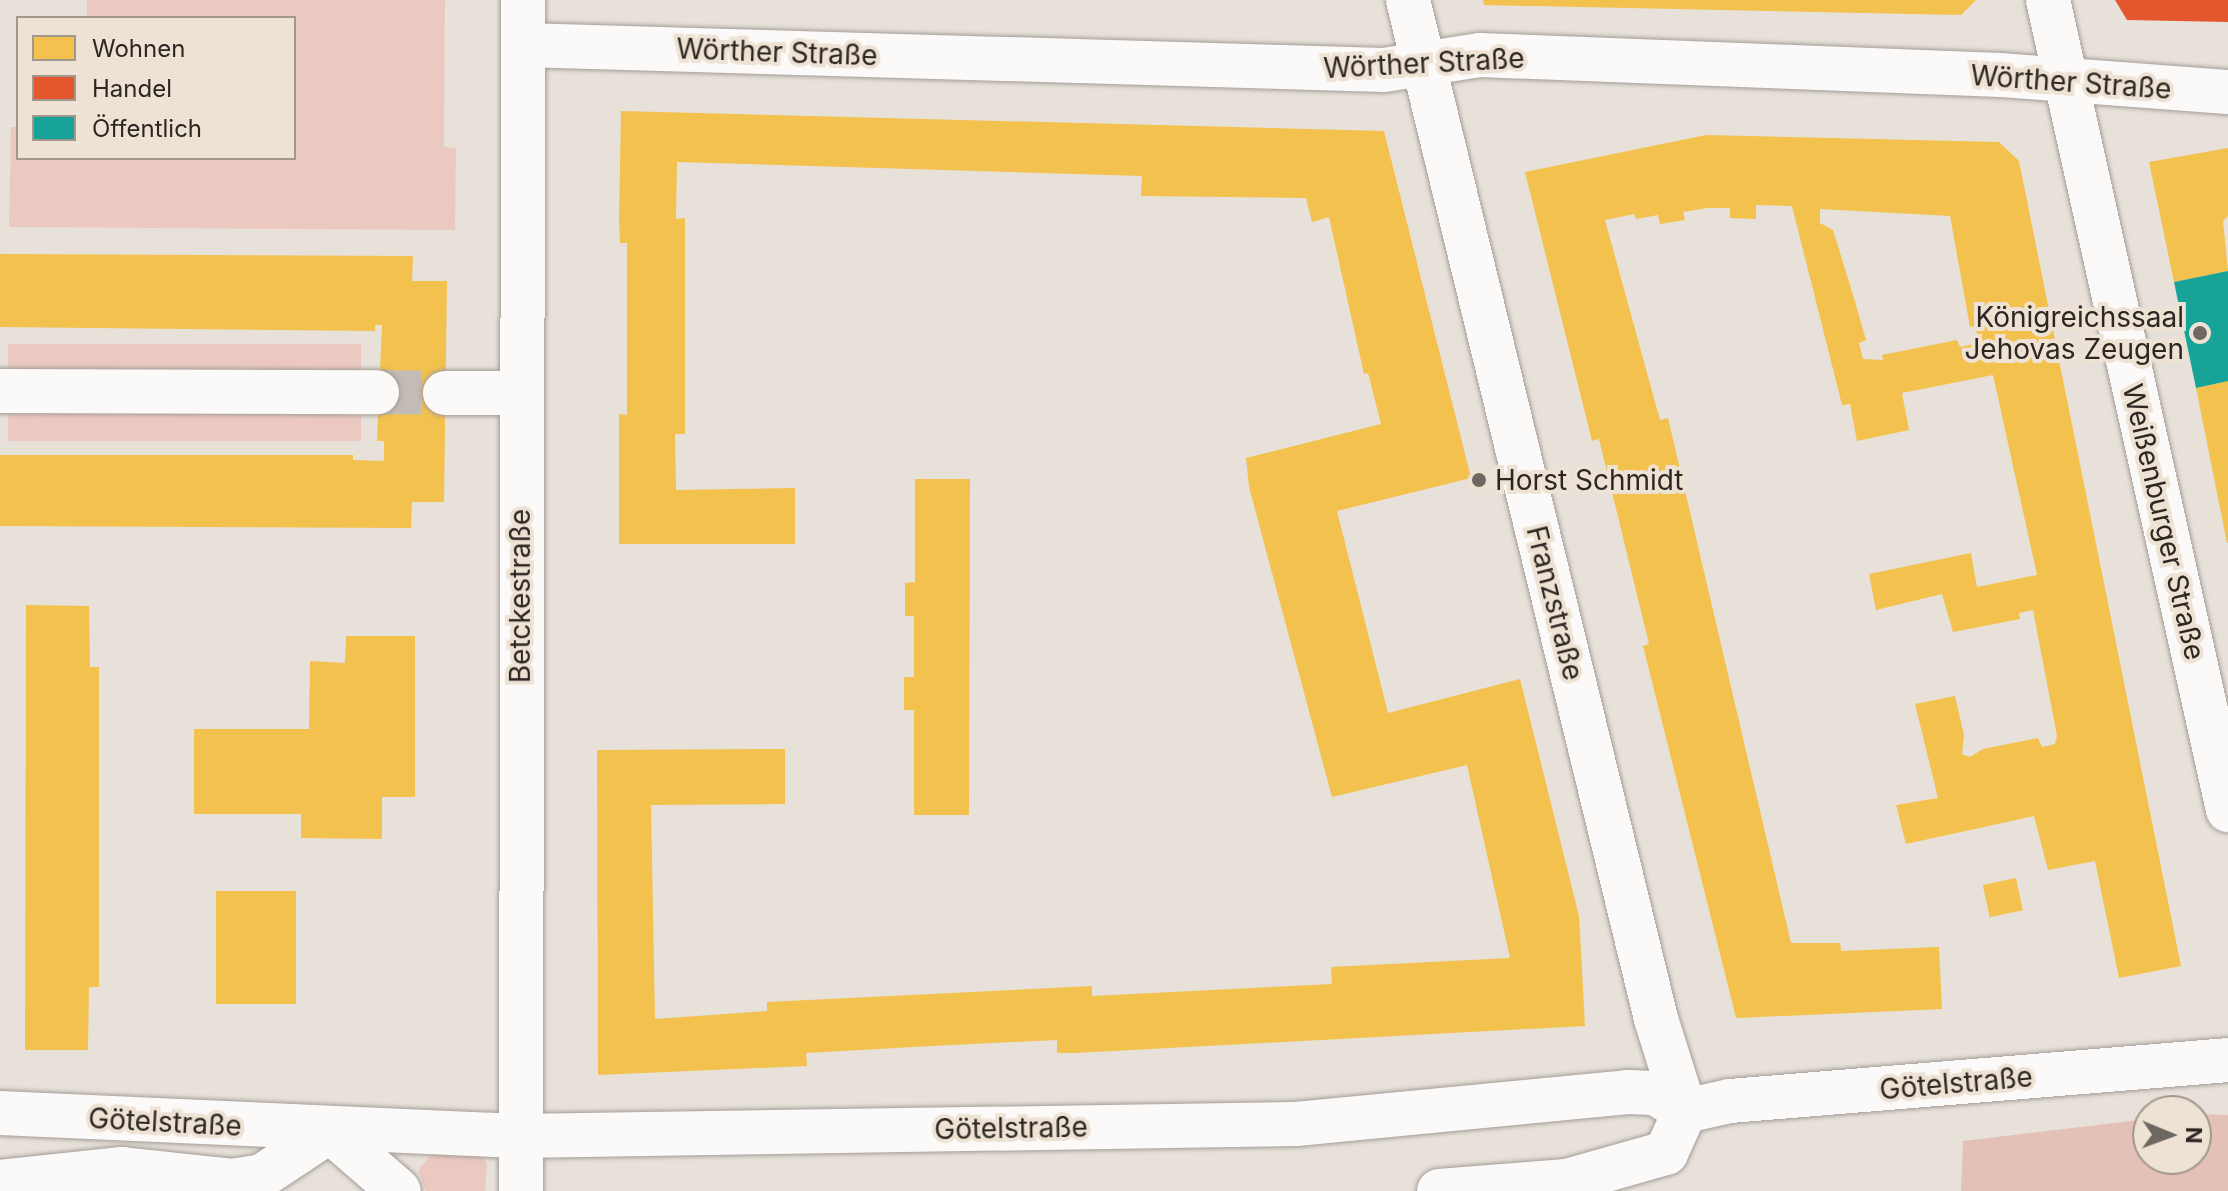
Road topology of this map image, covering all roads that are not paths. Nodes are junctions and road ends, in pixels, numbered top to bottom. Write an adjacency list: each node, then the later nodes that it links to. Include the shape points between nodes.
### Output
1 (523, 0): 4 (street, Betckestraße)
2 (1408, 0): 5 (street, Franzstraße)
3 (2048, 0): 6 (street, Weißenburger Straße)
4 (523, 45): 5 (street, Wörther Straße, via 1374,70); 11 (street, Betckestraße)
5 (1424, 64): 6 (street, Wörther Straße, via 1480,55 2001,75); 14 (street, Franzstraße, via 1656,1019)
6 (2065, 82): 7 (street, Wörther Straße); 12 (street, Weißenburger Straße)
7 (2228, 92)
8 (0, 391): 9 (street)
9 (377, 392)
10 (445, 393): 11 (street)
11 (521, 393): 17 (street, Betckestraße)
12 (2228, 810)
13 (2228, 1060): 14 (street, Götelstraße, via 1730,1101)
14 (1685, 1111): 17 (street, Götelstraße, via 1655,1093 1627,1092 1296,1124); 21 (street, via 1666,1153 1567,1181)
15 (0, 1113): 16 (street, Götelstraße)
16 (330, 1131): 17 (street, Götelstraße); 18 (street, via 262,1176 232,1181 122,1169); 19 (street)
17 (518, 1136): 20 (street, Betckestraße)
18 (0, 1182)
19 (399, 1191)
20 (521, 1191)
21 (1439, 1191)

